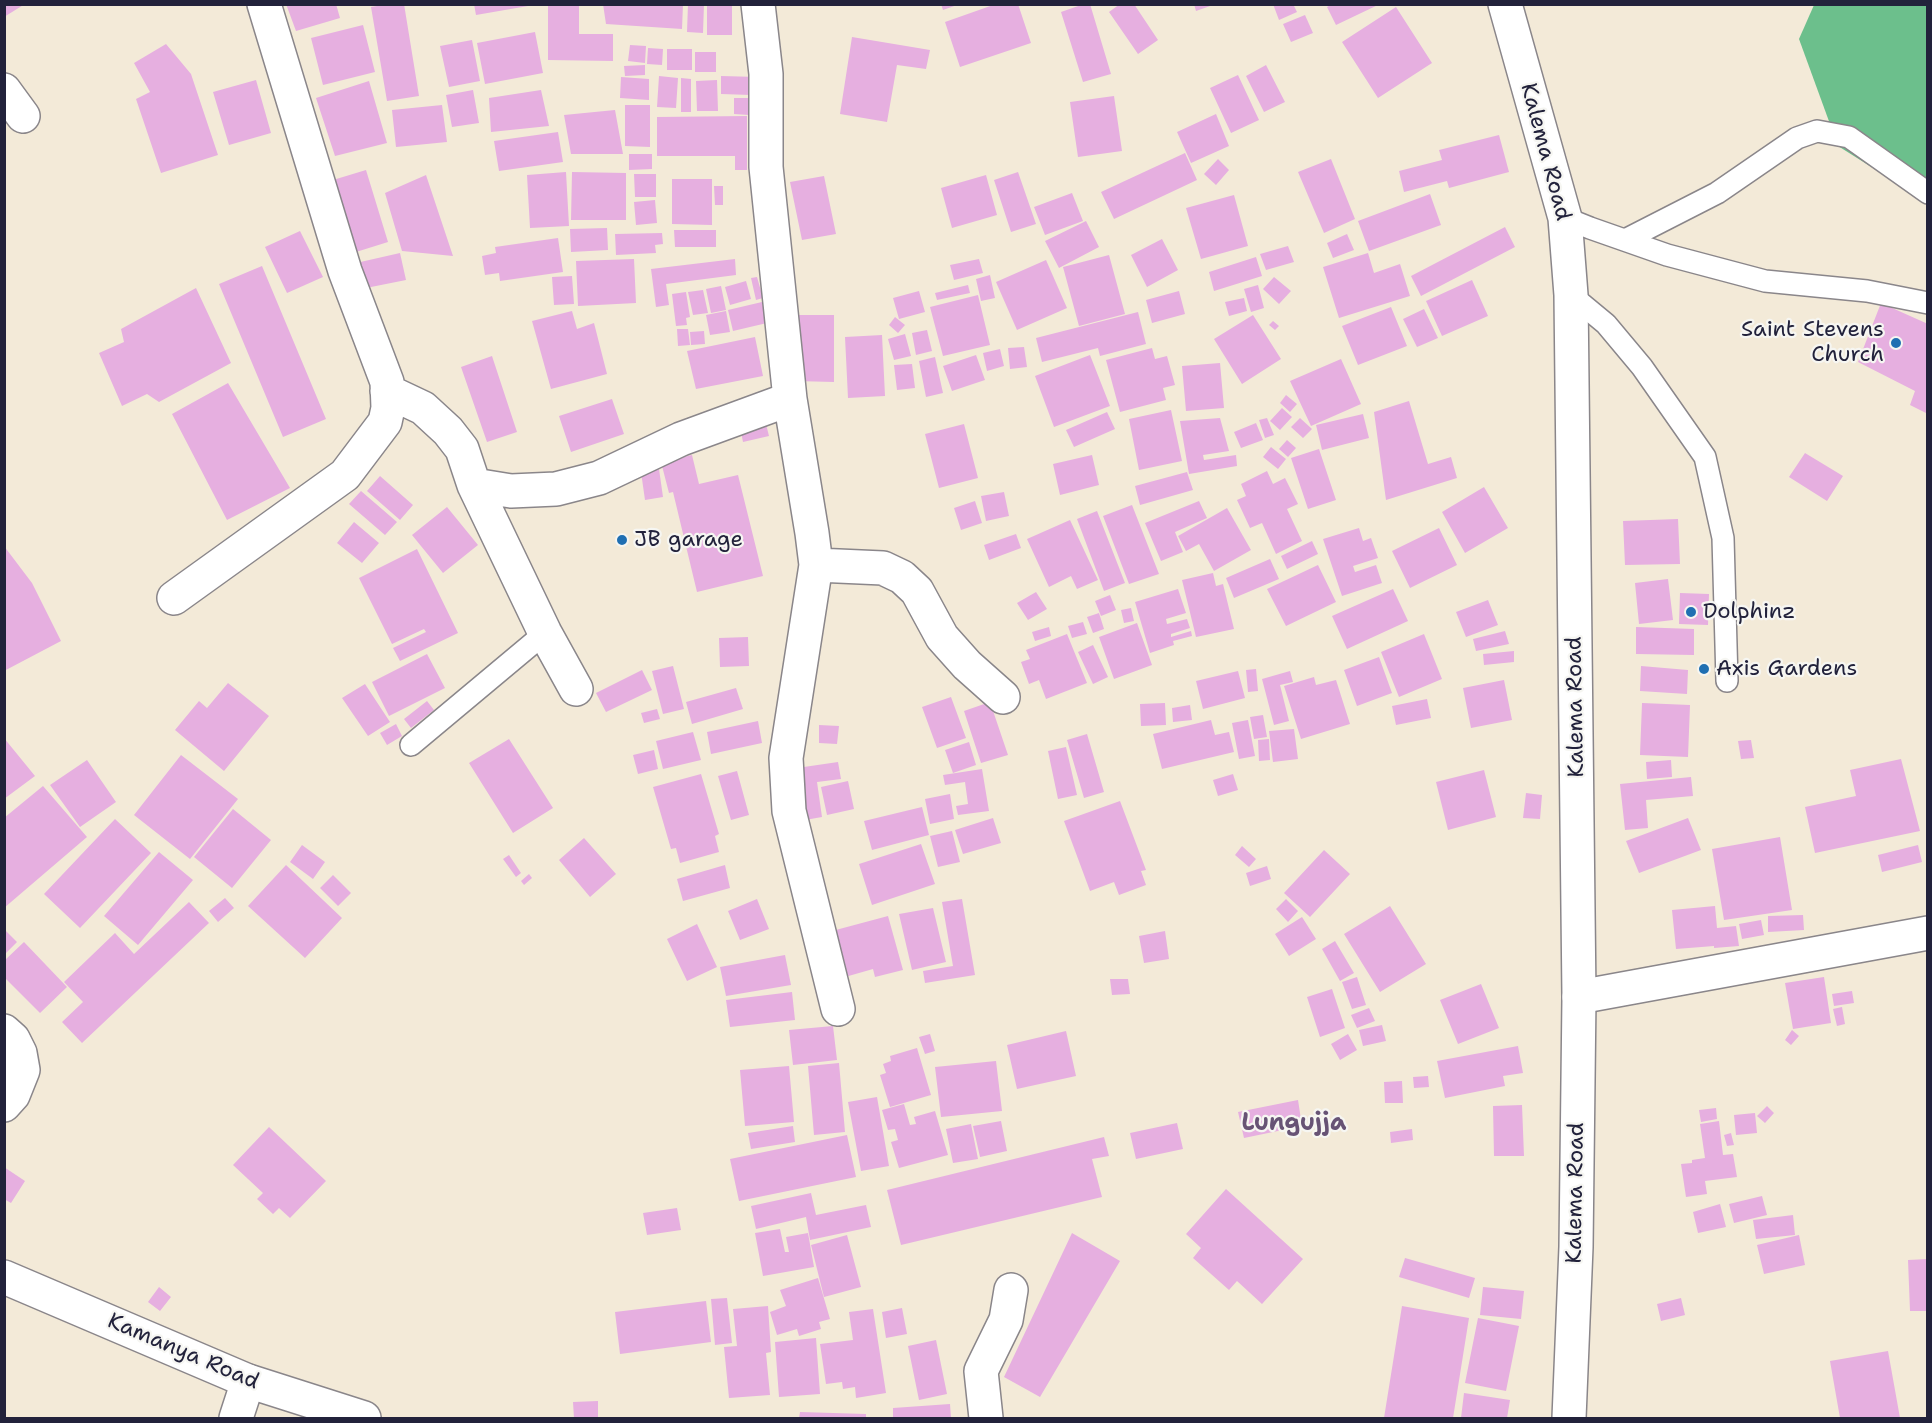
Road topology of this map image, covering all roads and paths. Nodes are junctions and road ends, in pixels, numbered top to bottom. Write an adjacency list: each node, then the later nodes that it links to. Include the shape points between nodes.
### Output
1 (264, 4): 9 (street, via 345,271)
2 (758, 4): 10 (street, via 766,74 766,167)
3 (1505, 4): 5 (street, Kalema Road)
4 (1928, 193): 6 (lane, via 1849,137 1817,131 1797,138 1717,193)
5 (1566, 218): 6 (lane); 7 (street, Kalema Road)
6 (1626, 240): 8 (lane, via 1765,281 1867,291)
7 (1571, 295): 15 (lane, via 1606,324 1642,367 1705,457 1723,538); 20 (street, Kalema Road)
8 (1928, 303)
9 (387, 391): 11 (street, via 423,408 448,431 462,449); 13 (street, via 385,422 345,475)
10 (790, 399): 11 (street, via 681,439 599,478 556,489 511,491); 12 (street)
11 (474, 485): 14 (street)
12 (816, 566): 17 (street, via 883,568 902,577 917,591 942,636); 21 (street, via 786,758 789,811)
13 (174, 598)
14 (544, 633): 16 (street); 18 (lane)
15 (1727, 681)
16 (576, 689)
17 (1003, 697)
18 (411, 745)
19 (1928, 933): 20 (street)
20 (1579, 998): 30 (street, Kalema Road)
21 (838, 1009)
22 (4, 1031): 23 (street, via 20,1053 23,1071)
23 (4, 1105)
24 (4, 1277): 26 (street, Kamanya Road)
25 (1011, 1290): 29 (street, via 1006,1320 981,1371)
26 (248, 1381): 27 (street); 28 (street, Kamanya Road)
27 (236, 1419)
28 (364, 1419)
29 (986, 1419)
30 (1569, 1419)

